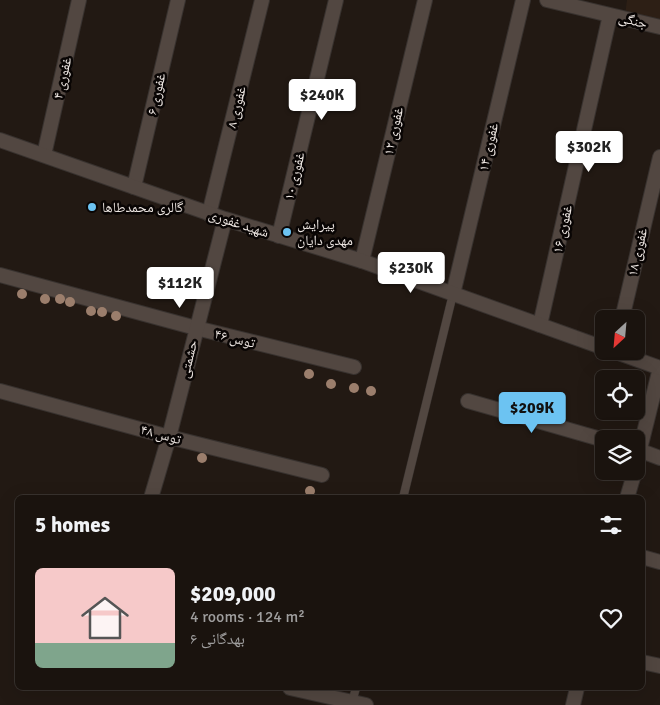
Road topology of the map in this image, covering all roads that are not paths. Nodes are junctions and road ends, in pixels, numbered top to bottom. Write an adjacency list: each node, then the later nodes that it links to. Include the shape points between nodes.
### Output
1 (79, 0): 12 (street, غفوری ۴)
2 (178, 0): 14 (street, غفوری ۶)
3 (262, 0): 15 (street, غفوری ۸)
4 (336, 0): 17 (street, غفوری ۱۰)
5 (425, 0): 18 (street, غفوری ۱۲)
6 (523, 0): 20 (street, غفوری ۱۴)
7 (547, 0): 8 (street, جنگی)
8 (594, 6): 9 (street, جنگی)
9 (610, 15): 10 (street, جنگی); 22 (street, غفوری ۱۶)
10 (660, 27)
11 (0, 140): 12 (street, شهید غفوری)
12 (44, 155): 14 (street, شهید غفوری)
13 (660, 157): 21 (street, غفوری ۱۸)
14 (134, 187): 15 (street, شهید غفوری)
15 (210, 214): 16 (street, شهید غفوری)
16 (225, 220): 17 (street, شهید غفوری); 23 (street, حشمتی)
17 (279, 236): 18 (street, شهید غفوری)
18 (362, 261): 20 (street, شهید غفوری)
19 (0, 275): 23 (street, توس ۴۶)
20 (453, 294): 22 (street, شهید غفوری); 38 (lane)
21 (624, 310)
22 (540, 325): 24 (street, شهید غفوری)
23 (196, 328): 26 (street, توس ۴۶); 31 (street, حشمتی)
24 (595, 345)
25 (638, 360): 27 (street)
26 (354, 367)
27 (660, 368): 30 (street)
28 (0, 391): 31 (street, توس ۴۸)
29 (468, 401): 32 (street)
30 (643, 430)
31 (168, 437): 35 (street, توس ۴۸); 37 (street, حشمتی)
32 (595, 437)
33 (645, 453): 34 (street)
34 (660, 458)
35 (322, 475)
36 (632, 480): 39 (street)
37 (152, 495)
38 (404, 495)
39 (628, 495)
40 (645, 558): 41 (street)
41 (660, 562)
42 (645, 663): 43 (street)
43 (660, 666)
44 (299, 690): 47 (street)
45 (356, 690): 47 (lane)
46 (577, 690): 48 (street)
47 (359, 704)
48 (573, 705)

